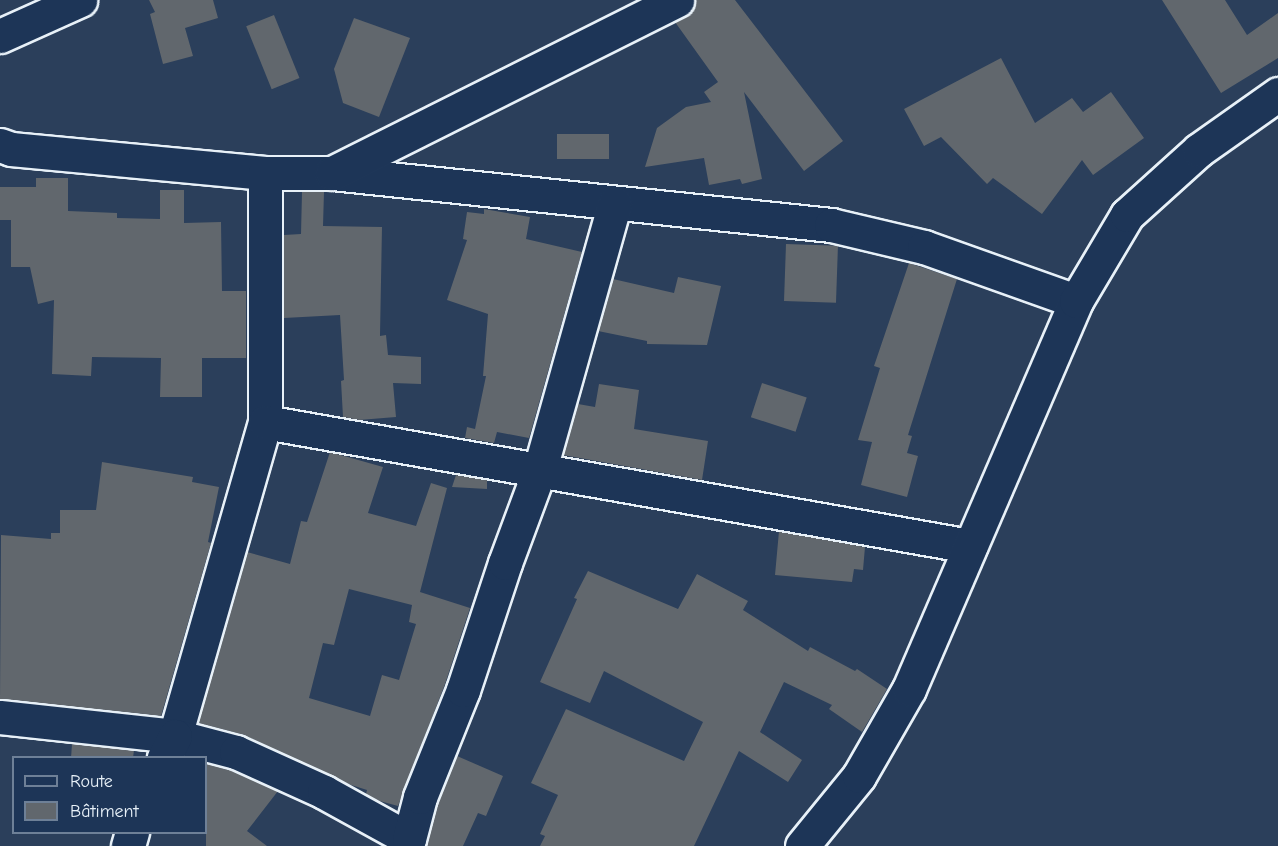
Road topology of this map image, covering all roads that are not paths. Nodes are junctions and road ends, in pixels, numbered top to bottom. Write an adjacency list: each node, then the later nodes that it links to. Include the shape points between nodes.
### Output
1 (80, 0): 3 (street)
2 (677, 0): 7 (street)
3 (0, 36)
4 (1278, 94): 9 (street, via 1199,150 1127,215)
5 (0, 146): 6 (street)
6 (265, 173): 7 (street); 10 (street)
7 (332, 173): 8 (street)
8 (615, 203): 9 (street, via 831,225 924,247); 11 (street)
9 (1076, 301): 12 (street)
10 (265, 422): 11 (street); 14 (street)
11 (540, 469): 12 (street); 15 (street, via 420,797)
12 (970, 546): 16 (street, via 909,689 859,776)
13 (0, 717): 14 (street)
14 (170, 747): 15 (street, via 236,752 324,792)
15 (415, 842)
16 (802, 846)

